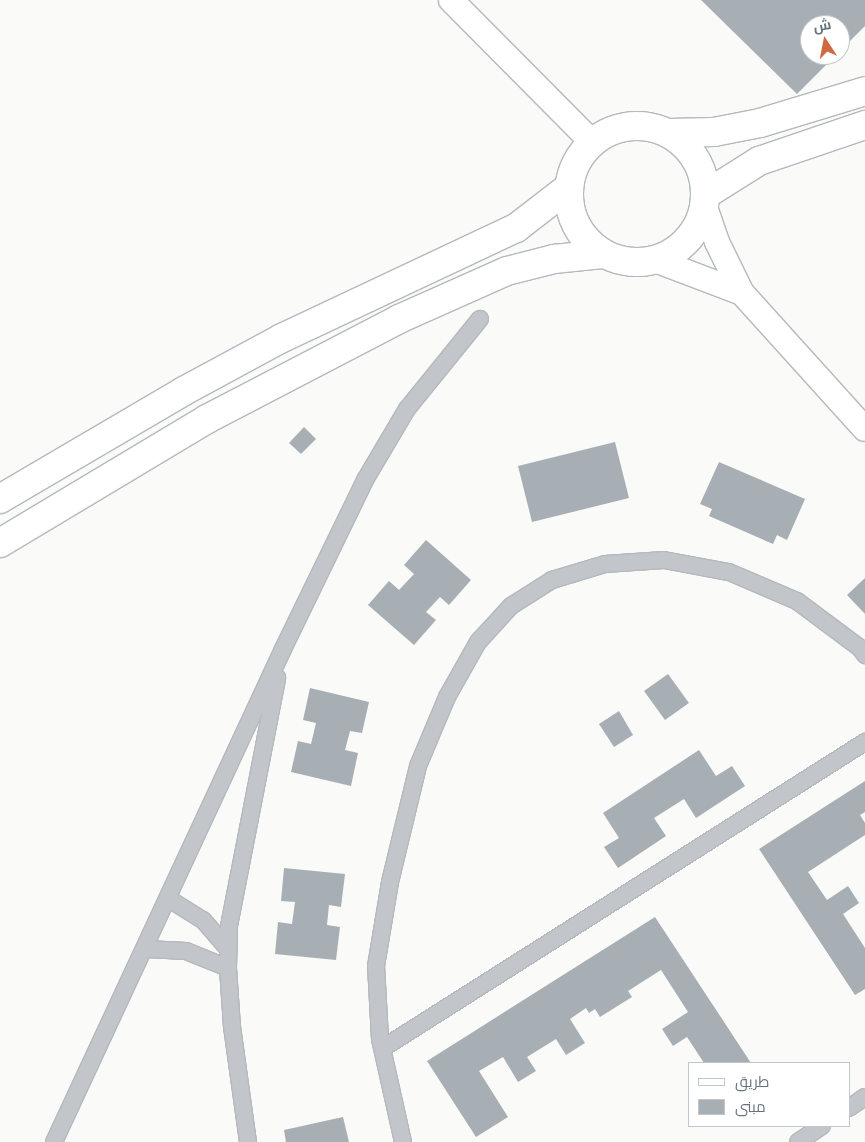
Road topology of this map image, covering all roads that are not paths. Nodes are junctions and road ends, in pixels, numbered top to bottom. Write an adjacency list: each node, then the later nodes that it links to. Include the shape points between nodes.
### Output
1 (451, 0): 5 (main road)
2 (865, 91): 4 (highway, via 737,128)
3 (865, 125): 7 (highway, via 759,162)
4 (668, 133): 5 (highway, via 628,126 615,129); 7 (highway, via 695,159 704,183)
5 (592, 142): 6 (highway, via 576,163)
6 (568, 188): 8 (highway, via 568,201 576,226 583,237); 13 (highway, via 510,231 282,338 176,395)
7 (705, 201): 9 (highway, via 689,238 680,248); 10 (main road, via 720,251)
8 (603, 254): 9 (highway, via 628,262); 14 (highway, via 554,259 500,274 398,319 198,424)
9 (655, 260): 10 (main road)
10 (742, 293): 12 (main road)
11 (480, 319): 15 (street, via 407,409 365,480)
12 (865, 429)
13 (0, 499)
14 (0, 543)
15 (283, 649): 18 (street); 19 (street, via 232,902)
16 (865, 655): 22 (street, via 797,601 729,572 664,560 605,564 552,580 511,606 478,642 448,697 418,766 390,882 376,966)
17 (865, 742): 22 (street)
18 (169, 899): 19 (street, via 203,920); 20 (street)
19 (228, 949): 21 (street)
20 (146, 950): 21 (street, via 186,951); 26 (street)
21 (228, 968): 27 (street)
22 (383, 1048): 28 (street)
23 (865, 1097): 24 (street)
24 (850, 1107)
25 (820, 1127): 29 (street)
26 (54, 1142)
27 (248, 1142)
28 (403, 1142)
29 (798, 1142)

